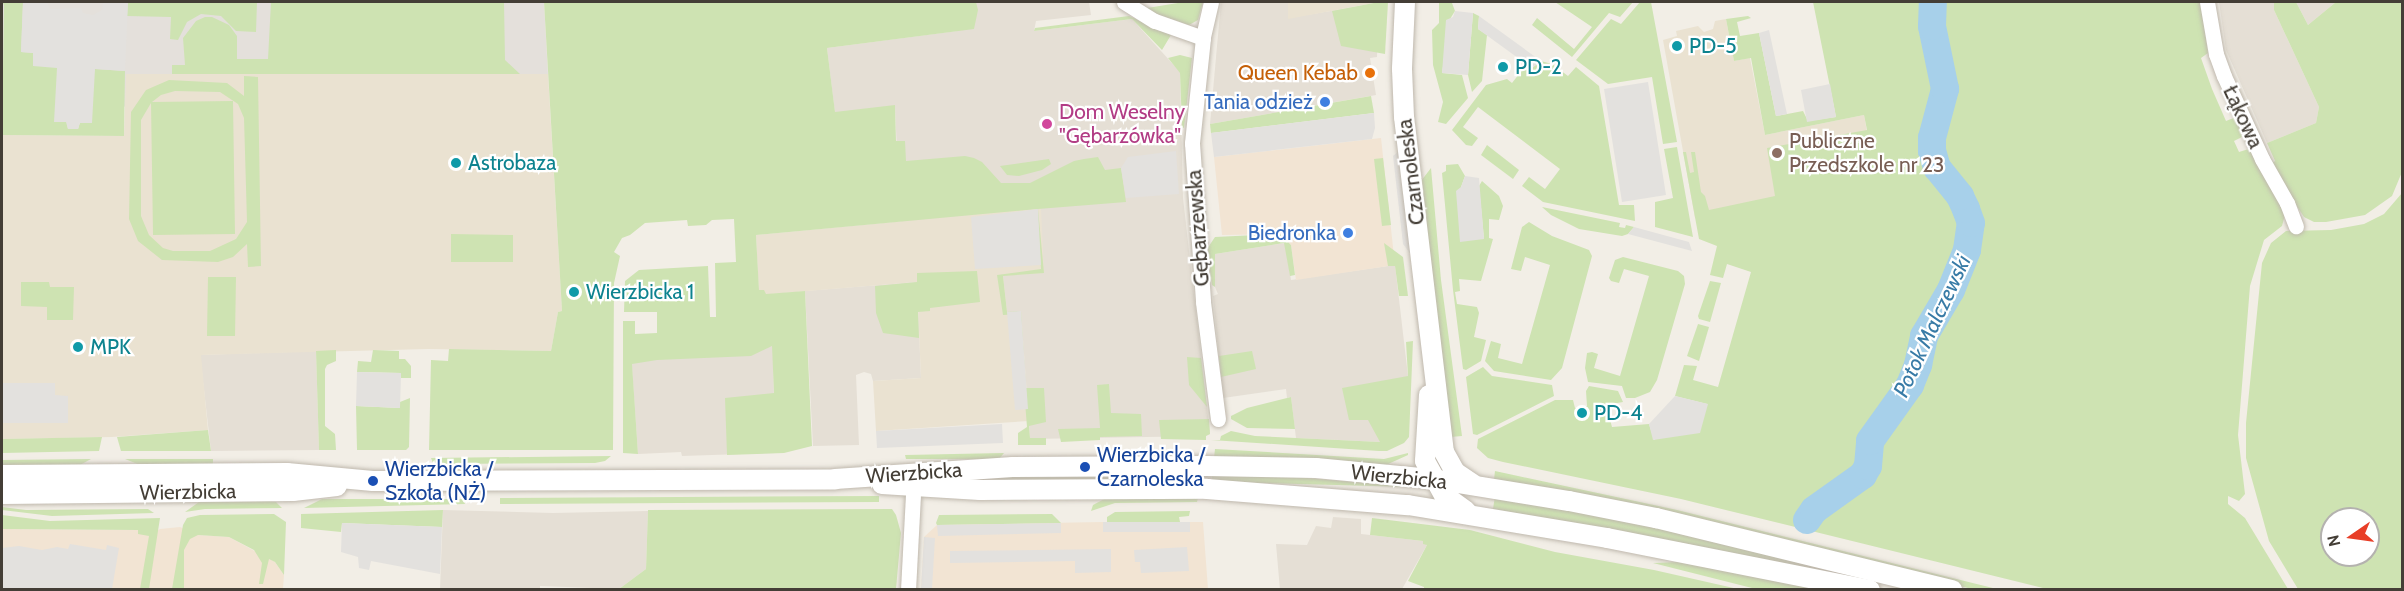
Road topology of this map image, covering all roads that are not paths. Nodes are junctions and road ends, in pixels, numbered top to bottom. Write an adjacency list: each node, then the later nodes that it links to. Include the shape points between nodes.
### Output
1 (1124, 2): 5 (street, via 1155,21)
2 (1211, 2): 5 (street, Gębarzewska)
3 (1405, 2): 7 (street, Czarnoleska, via 1402,91)
4 (2207, 2): 6 (street, Łąkowa, via 2224,76)
5 (1203, 38): 8 (street, Gębarzewska, via 1192,132 1193,164 1203,302)
6 (2296, 226)
7 (1431, 342): 9 (street, Czarnoleska); 10 (street, Czarnoleska)
8 (1218, 418)
9 (1424, 452): 12 (street, via 1415,465); 14 (street, Czarnoleska)
10 (1444, 452): 14 (street, via 1441,469); 16 (street, via 1455,472)
11 (2, 475): 15 (street, Wierzbicka, via 279,473)
12 (1395, 475): 13 (street, Wierzbicka, via 1316,468 1207,466 1013,468); 14 (street, Wierzbicka)
13 (914, 479): 15 (street, Wierzbicka); 18 (street, Wierzbicka, via 980,490 1207,489); 20 (street)
14 (1433, 479): 16 (street, Wierzbicka); 18 (street, via 1412,496); 19 (street, Czarnoleska, via 1451,502)
15 (373, 482): 17 (street, Wierzbicka, via 293,491)
16 (1478, 487): 22 (street, Wierzbicka, via 1656,518)
17 (2, 494)
18 (1390, 503): 19 (street, Wierzbicka)
19 (1473, 514): 21 (street, Wierzbicka)
20 (908, 590)
21 (1870, 590)
22 (1952, 590)

